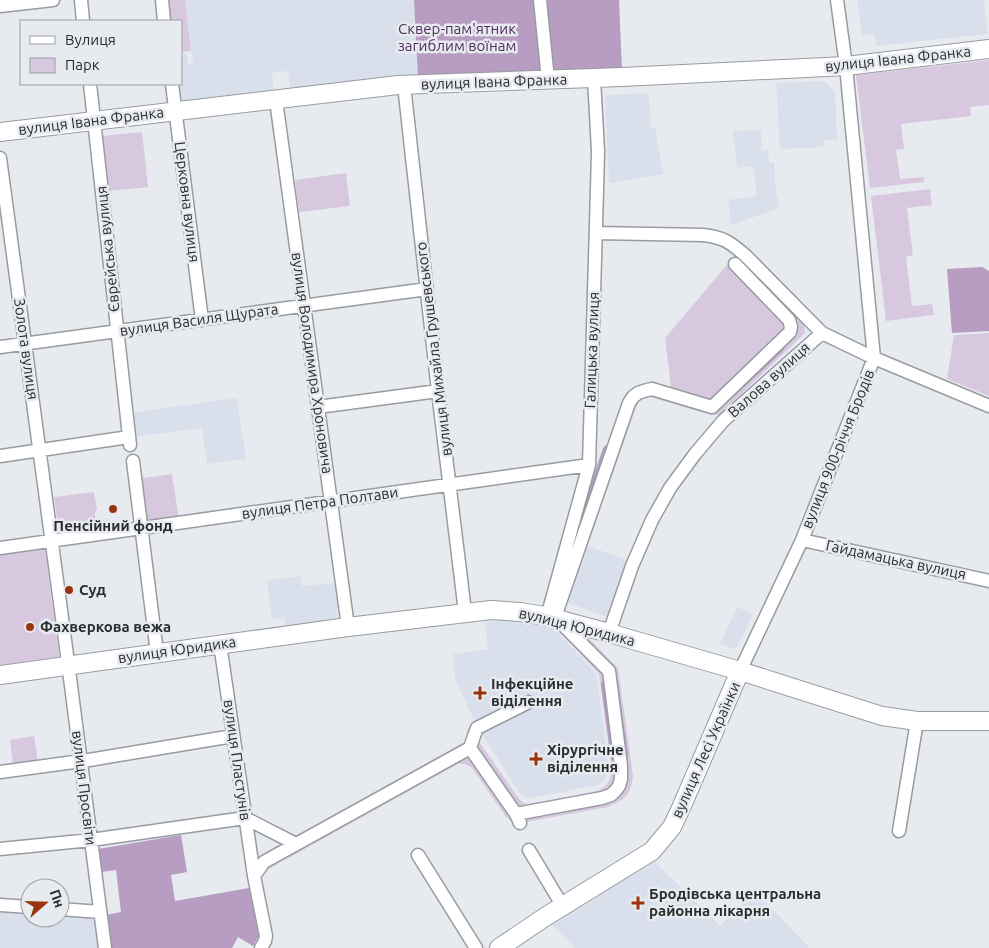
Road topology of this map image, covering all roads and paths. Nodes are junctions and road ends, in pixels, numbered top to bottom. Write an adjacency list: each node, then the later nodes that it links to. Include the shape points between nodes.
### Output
1 (52, 0): 6 (street)
2 (81, 0): 7 (street)
3 (162, 0): 8 (street)
4 (540, 0): 12 (street)
5 (836, 0): 10 (street, вулиця 900-річчя Бродів)
6 (0, 6)
7 (83, 20)
8 (164, 20)
9 (989, 49): 10 (street, вулиця Івана Франка)
10 (846, 66): 11 (street, вулиця Івана Франка); 31 (street, вулиця 900-річчя Бродів)
11 (594, 78): 12 (street, вулиця Івана Франка); 22 (street, Галицька вулиця, via 598,166)
12 (548, 80): 15 (street, вулиця Івана Франка)
13 (90, 85): 18 (street, Єврейська вулиця)
14 (172, 85): 17 (street, Церковна вулиця)
15 (404, 85): 16 (street, вулиця Івана Франка); 24 (street, вулиця Михайла Грушевського)
16 (276, 100): 17 (street, вулиця Івана Франка); 25 (street, вулиця Володимира Хроновича)
17 (176, 112): 18 (street, вулиця Івана Франка); 26 (street, Церковна вулиця)
18 (94, 121): 19 (street, вулиця Івана Франка); 27 (street, Єврейська вулиця)
19 (0, 132)
20 (0, 158): 21 (street, Золота вулиця)
21 (4, 218): 29 (street, Золота вулиця)
22 (596, 233): 28 (street, Валова вулиця, via 703,235 726,241 746,256); 38 (street, Галицька вулиця)
23 (734, 264): 47 (street, via 789,320 790,332 712,407 654,390 633,396)
24 (427, 289): 25 (street, вулиця Василя Щурата); 32 (street, вулиця Михайла Грушевського)
25 (304, 306): 26 (street, вулиця Василя Щурата); 34 (street, вулиця Володимира Хроновича)
26 (202, 320): 27 (street, вулиця Василя Щурата)
27 (117, 331): 29 (street, вулиця Василя Щурата); 35 (street, Єврейська вулиця, via 129,441)
28 (822, 333): 31 (street); 49 (street, Валова вулиця, via 723,421 670,488 632,566)
29 (25, 344): 30 (street, вулиця Василя Щурата); 35 (street, Золота вулиця)
30 (0, 347)
31 (874, 358): 33 (street); 42 (street, вулиця 900-річчя Бродів)
32 (438, 391): 34 (street); 39 (street, вулиця Михайла Грушевського)
33 (989, 406)
34 (318, 407): 40 (street, вулиця Володимира Хроновича)
35 (39, 450): 36 (street); 43 (street, Золота вулиця)
36 (0, 456)
37 (132, 461): 41 (street)
38 (588, 466): 39 (street, вулиця Петра Полтави); 47 (street, Галицька вулиця)
39 (450, 485): 40 (street, вулиця Петра Полтави); 46 (street, вулиця Михайла Грушевського)
40 (331, 501): 41 (street, вулиця Петра Полтави); 48 (street, вулиця Володимира Хроновича)
41 (141, 528): 43 (street, вулиця Петра Полтави); 51 (street)
42 (802, 540): 45 (street, Гайдамацька вулиця); 53 (street, вулиця 900-річчя Бродів)
43 (52, 541): 44 (street, вулиця Петра Полтави); 52 (street, вулиця Просвіти)
44 (0, 548)
45 (989, 580)
46 (465, 612): 47 (street, вулиця Юридика, via 500,610); 48 (street, вулиця Юридика)
47 (553, 618): 49 (street, вулиця Юридика); 59 (street, via 608,671 621,766 619,786 602,798 518,819)
48 (348, 627): 50 (street, вулиця Юридика)
49 (608, 633): 53 (street, вулиця Юридика)
50 (220, 644): 51 (street, вулиця Юридика); 58 (street, вулиця Пластунів)
51 (157, 653): 52 (street, вулиця Юридика)
52 (68, 665): 54 (street, вулиця Юридика); 60 (street, вулиця Просвіти)
53 (740, 671): 56 (street, вулиця Юридика, via 869,713); 72 (street, вулиця Лесі Українки, via 672,826 652,851)
54 (0, 675)
55 (529, 702): 59 (street, via 478,728)
56 (917, 721): 57 (street, вулиця Юридика); 63 (street)
57 (989, 721)
58 (233, 736): 60 (street); 62 (street, вулиця Пластунів)
59 (470, 748): 65 (street)
60 (81, 761): 61 (street); 64 (street, вулиця Просвіти)
61 (0, 772)
62 (245, 818): 64 (street); 65 (street); 69 (street, вулиця Пластунів)
63 (899, 831)
64 (91, 840): 66 (street); 74 (street, вулиця Просвіти)
65 (296, 844): 69 (street, via 264,862)
66 (0, 849)
67 (529, 850): 72 (street)
68 (418, 855): 77 (street)
69 (254, 876): 76 (street, вулиця Пластунів, via 266,936)
70 (0, 905): 71 (street)
71 (20, 906)
72 (562, 906): 78 (street, вулиця Лесі Українки)
73 (70, 910): 74 (street)
74 (100, 912): 75 (street, вулиця Просвіти)
75 (104, 948)
76 (261, 948)
77 (476, 948)
78 (500, 948)

